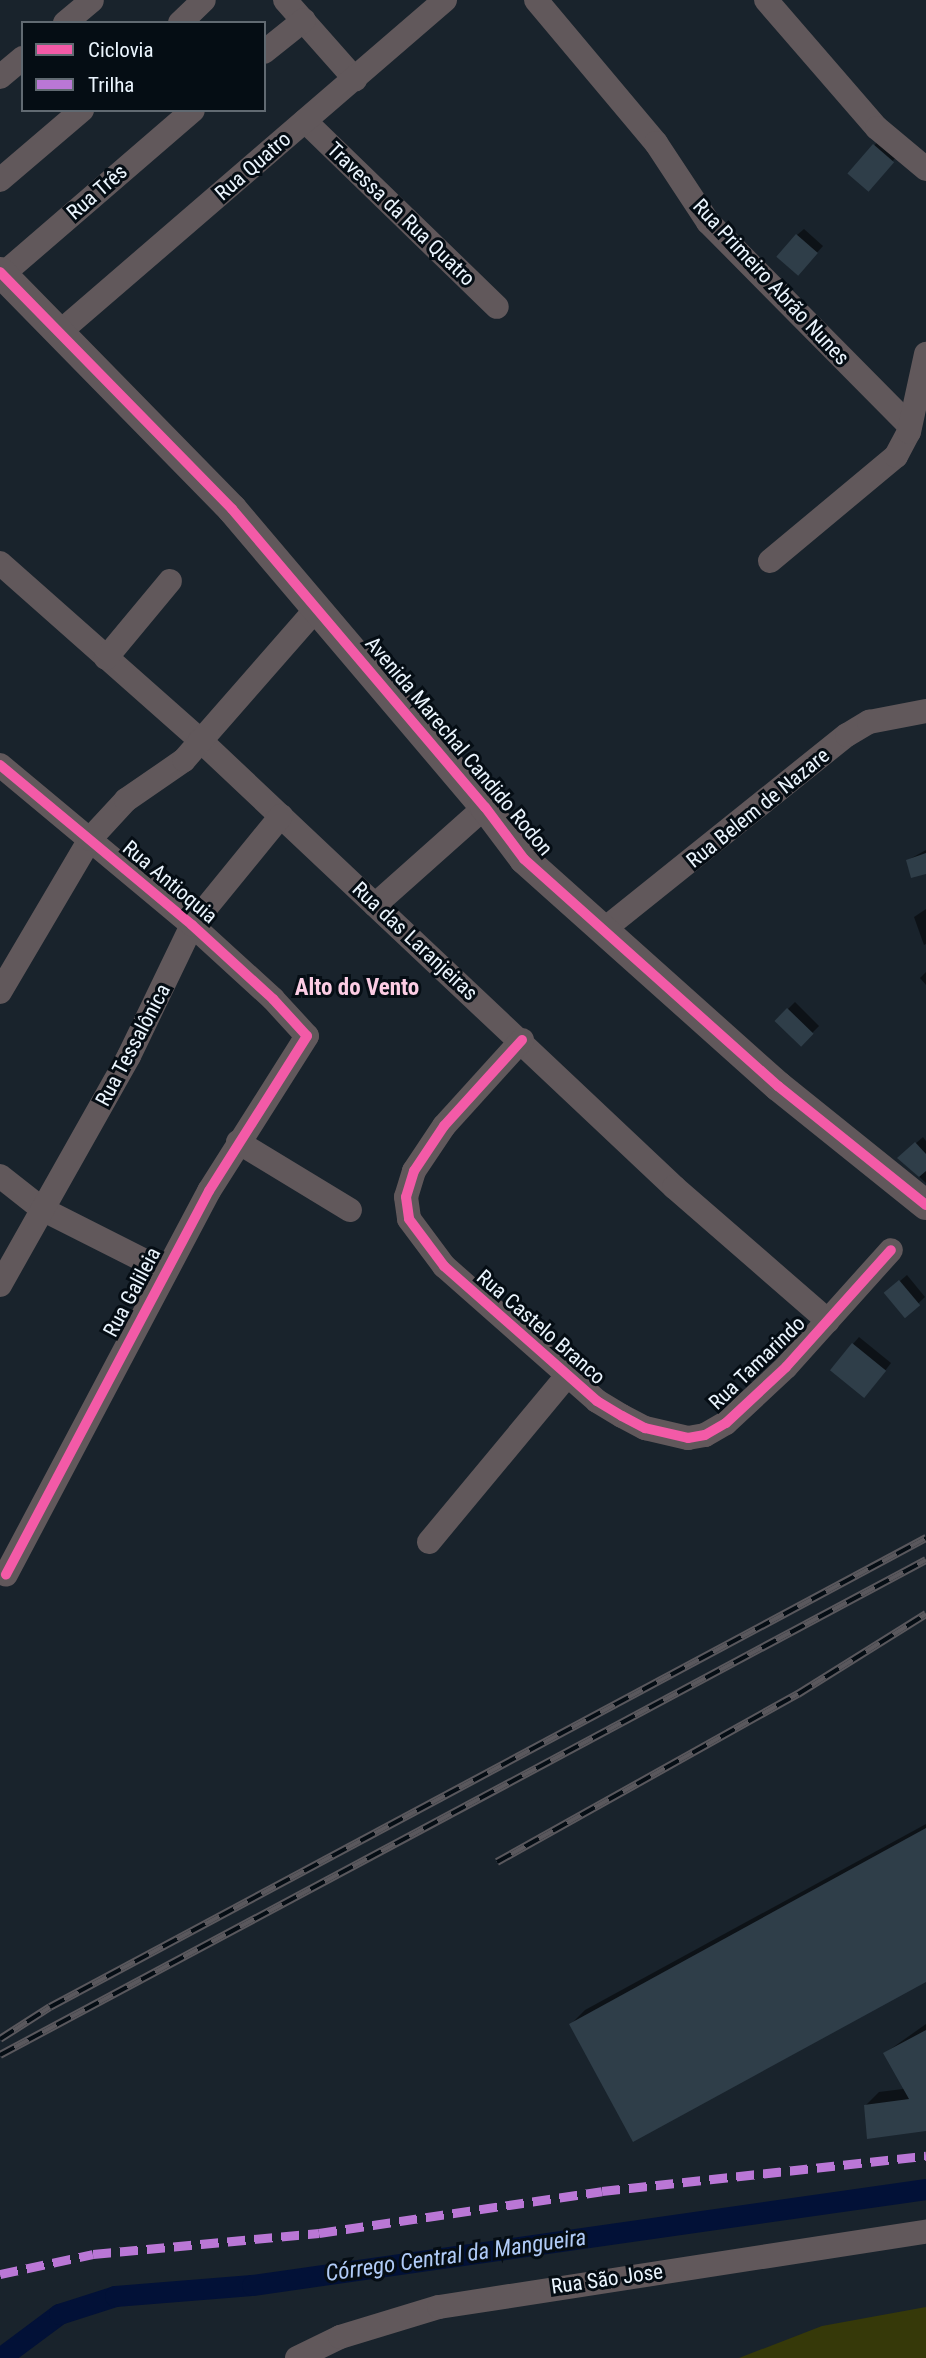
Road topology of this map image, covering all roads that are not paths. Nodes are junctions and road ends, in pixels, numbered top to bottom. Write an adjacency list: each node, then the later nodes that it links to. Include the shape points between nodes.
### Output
1 (92, 0): 8 (street)
2 (204, 0): 9 (street)
3 (285, 0): 7 (street)
4 (445, 0): 13 (street, Rua Quatro)
5 (536, 0): 23 (street, Rua Primeiro Abrão Nunes, via 656,143 708,222)
6 (766, 0): 17 (street, via 877,128)
7 (304, 20): 10 (street); 13 (street)
8 (67, 21)
9 (182, 21)
10 (266, 50)
11 (21, 60): 12 (street)
12 (0, 77)
13 (355, 79): 16 (street, Rua Quatro)
14 (80, 112): 18 (street)
15 (191, 112): 19 (street, Rua Três)
16 (306, 121): 20 (street, Travessa da Rua Quatro); 21 (street, Rua Quatro)
17 (926, 169)
18 (0, 180)
19 (1, 274): 21 (street, Avenida Marechal Candido Rodon)
20 (497, 307)
21 (61, 331): 27 (street, Avenida Marechal Candido Rodon, via 223,499)
22 (926, 354): 23 (street)
23 (915, 432): 24 (street, via 896,456)
24 (770, 561)
25 (0, 563): 28 (street, Rua das Laranjeiras)
26 (170, 581): 28 (street)
27 (318, 607): 30 (street); 32 (street, Avenida Marechal Candido Rodon)
28 (106, 658): 30 (street, Rua das Laranjeiras)
29 (926, 712): 37 (street, Rua Belem de Nazare, via 869,722 847,735)
30 (200, 740): 33 (street, Rua das Laranjeiras); 34 (street, via 170,772 126,800)
31 (0, 765): 34 (street, Rua Antioquia)
32 (485, 807): 35 (street); 37 (street, Avenida Marechal Candido Rodon, via 524,859)
33 (281, 816): 35 (street, Rua das Laranjeiras); 36 (street, Rua Tessalônica)
34 (90, 839): 36 (street, Rua Antioquia); 38 (street)
35 (375, 905): 40 (street, Rua das Laranjeiras)
36 (192, 925): 39 (street, Rua Antioquia, via 274,999); 44 (street, Rua Tessalônica, via 129,1056)
37 (602, 931): 43 (street, Avenida Marechal Candido Rodon, via 778,1086)
38 (0, 992)
39 (307, 1037): 41 (street, Rua Galileia)
40 (522, 1040): 49 (street, Rua das Laranjeiras, via 674,1187); 50 (street, Rua Castelo Branco, via 444,1126 414,1171 406,1197 409,1219 444,1266)
41 (237, 1142): 45 (street); 47 (street, Rua Galileia)
42 (0, 1176): 44 (street)
43 (926, 1205)
44 (42, 1209): 47 (street); 48 (street, Rua Tessalônica)
45 (350, 1210)
46 (891, 1250): 49 (street, Rua Tamarindo)
47 (165, 1271): 53 (street, Rua Galileia)
48 (0, 1285)
49 (828, 1321): 51 (street, Rua Tamarindo, via 726,1423 705,1435)
50 (568, 1376): 51 (street, Rua Castelo Branco, via 622,1416); 52 (street, Rua Castelo Branco)
51 (670, 1436)
52 (429, 1542)
53 (6, 1575)
54 (926, 2232): 55 (street, Rua São Jose, via 439,2307 340,2337)
55 (297, 2358)

